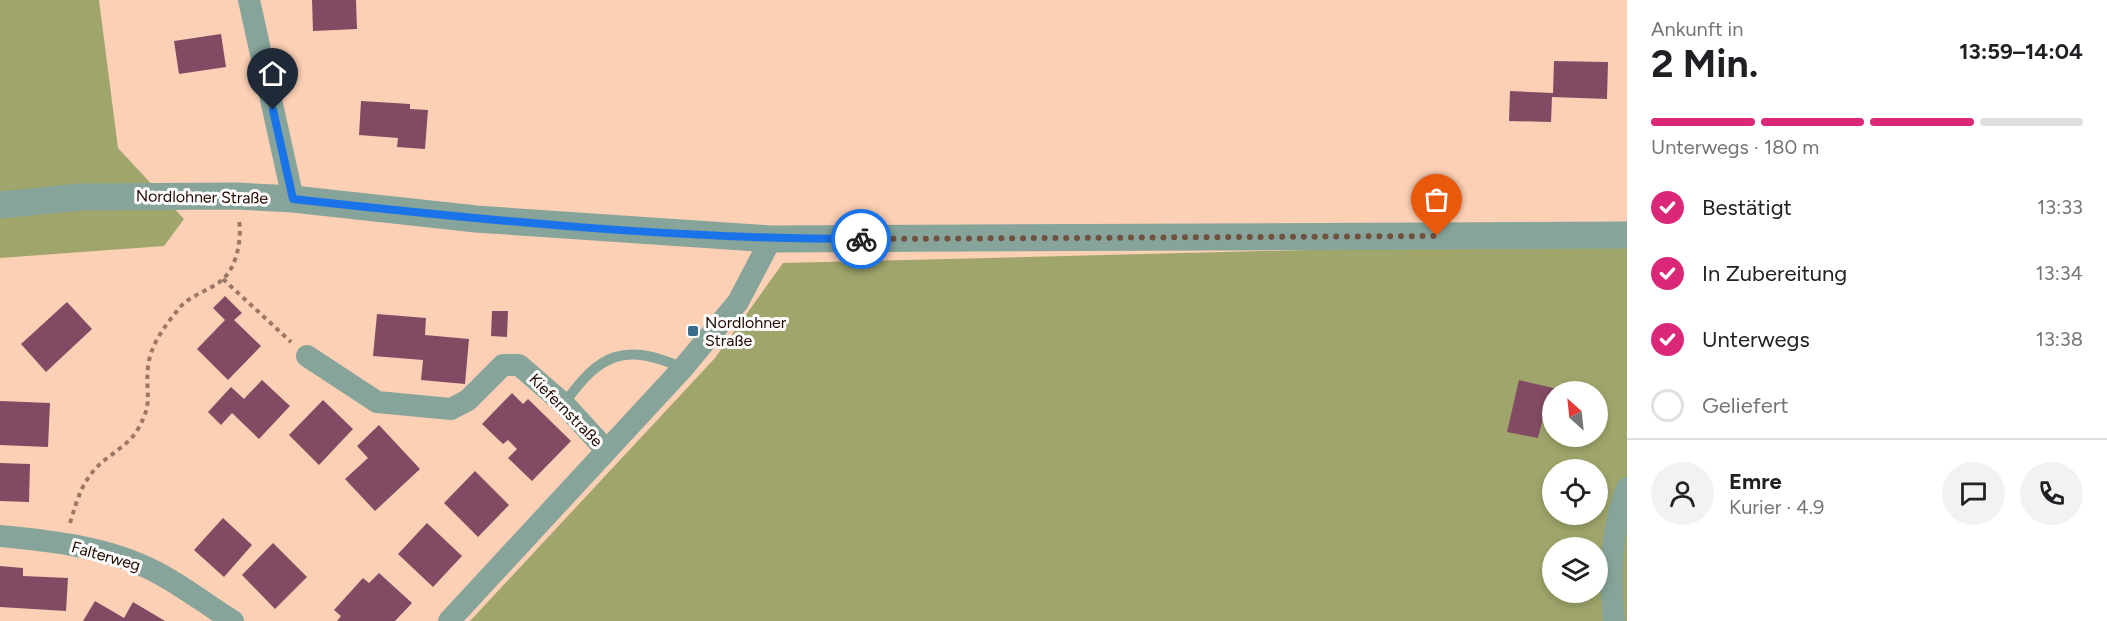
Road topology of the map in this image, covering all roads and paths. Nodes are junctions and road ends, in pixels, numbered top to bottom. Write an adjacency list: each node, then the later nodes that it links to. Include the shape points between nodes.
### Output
1 (249, 0): 3 (street)
2 (236, 196): 3 (street, Nordlohner Straße); 4 (street, Nordlohner Straße, via 79,197); 7 (path, via 241,230 238,254)
3 (293, 199): 6 (street, Nordlohner Straße, via 476,219)
4 (0, 205)
5 (1627, 235): 6 (street, Nordlohner Straße)
6 (771, 239): 9 (street, Kiefernstraße, via 738,302)
7 (223, 279): 8 (path); 14 (path, via 178,308 155,342 148,367 148,410 136,432 81,486)
8 (307, 356): 10 (street, Kiefernstraße, via 377,402 451,409 468,400 503,365 519,365)
9 (683, 368): 10 (lane, via 656,356 620,355 604,361 581,379); 11 (street, Kiefernstraße)
10 (564, 404): 11 (street, Kiefernstraße)
11 (606, 450): 16 (street, Kiefernstraße)
12 (1627, 489): 17 (street, via 1612,548)
13 (0, 536): 14 (street, Falterweg)
14 (64, 544): 15 (street, Falterweg, via 127,559 156,572)
15 (229, 620)
16 (449, 621)
17 (1614, 621)

